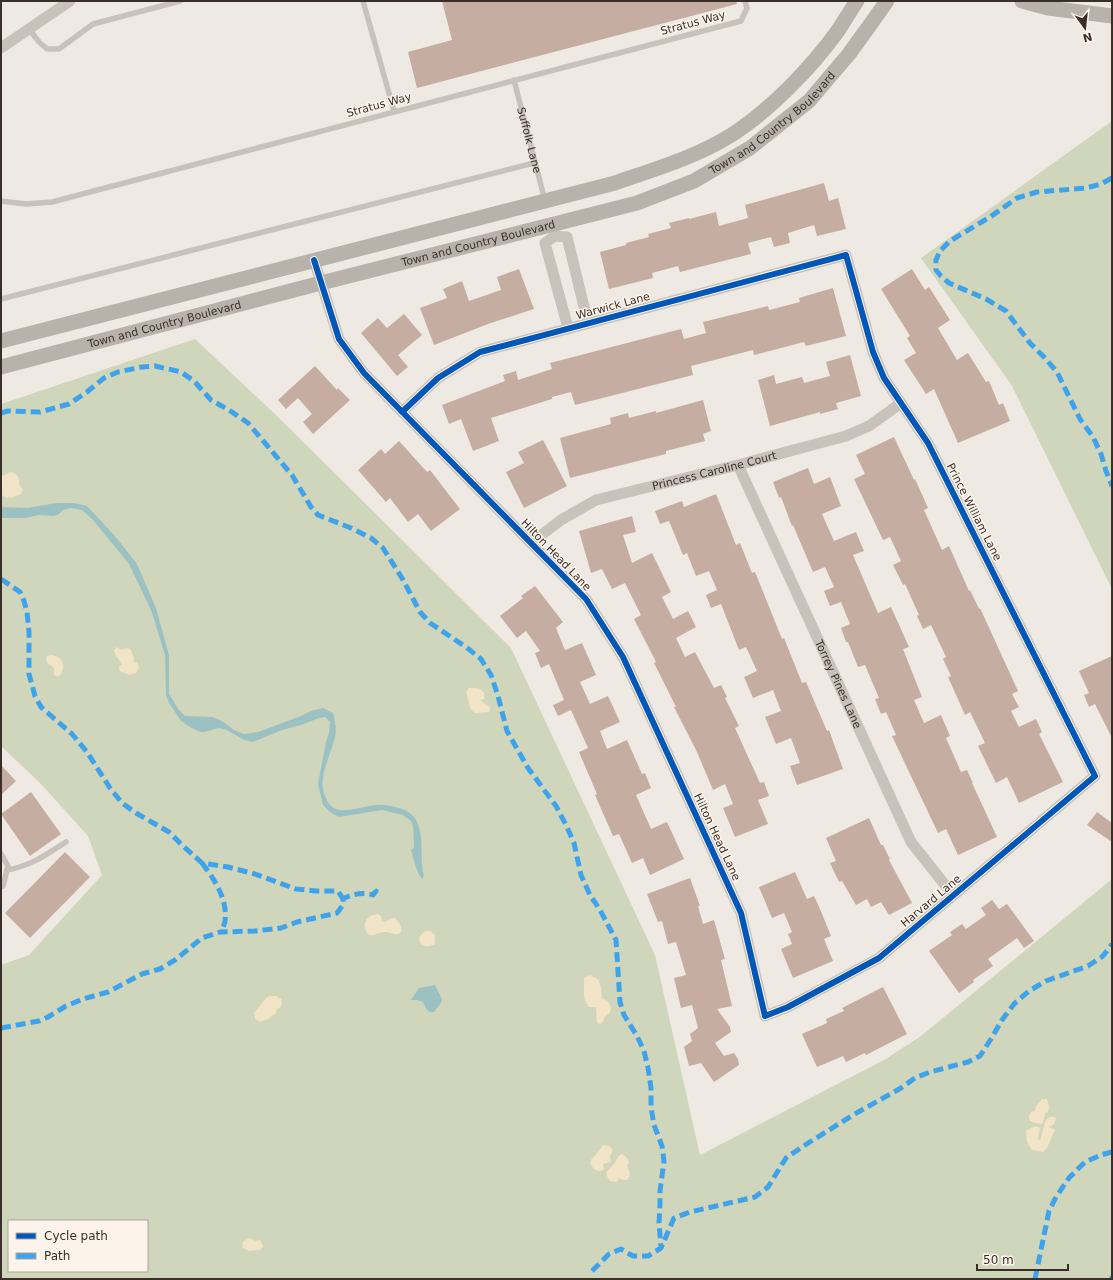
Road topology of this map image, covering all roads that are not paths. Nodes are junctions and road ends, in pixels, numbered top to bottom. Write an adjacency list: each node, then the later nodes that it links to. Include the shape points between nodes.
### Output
1 (70, 1): 9 (street)
2 (180, 1): 9 (lane, via 93,24 59,49 47,49)
3 (363, 1): 12 (lane)
4 (745, 1): 11 (lane, Stratus Way, via 747,8 741,21)
5 (857, 1): 13 (main road, Town and Country Boulevard, via 837,32 800,77)
6 (887, 1): 14 (main road, Town and Country Boulevard, via 848,54 808,101)
7 (1022, 1): 8 (main road, via 1048,8)
8 (1112, 16)
9 (29, 29): 10 (street)
10 (1, 48)
11 (514, 80): 12 (lane, Stratus Way); 15 (lane, Suffolk Lane)
12 (394, 111): 17 (lane, Stratus Way, via 52,202 26,204)
13 (742, 128): 14 (main road); 16 (main road, Town and Country Boulevard, via 684,159)
14 (754, 145): 19 (main road, Town and Country Boulevard, via 694,181 637,204)
15 (534, 163): 18 (lane, Suffolk Lane); 24 (lane)
16 (574, 194): 18 (main road, Town and Country Boulevard); 19 (main road)
17 (1, 201)
18 (545, 201): 22 (main road, Town and Country Boulevard)
19 (580, 218): 20 (main road, Town and Country Boulevard)
20 (553, 230): 23 (main road, Town and Country Boulevard); 25 (street, via 567,237); 26 (street, via 545,243)
21 (846, 255): 25 (street, Warwick Lane); 29 (street, Prince William Lane, via 873,352 884,378)
22 (314, 260): 23 (street, Hilton Head Lane); 27 (main road, Town and Country Boulevard)
23 (321, 283): 28 (main road, Town and Country Boulevard); 30 (street, Hilton Head Lane, via 339,339 364,373)
24 (1, 299)
25 (588, 323): 26 (street, Warwick Lane)
26 (568, 328): 30 (street, Warwick Lane, via 480,352 438,378)
27 (1, 341)
28 (1, 367)
29 (901, 403): 31 (street, Princess Caroline Court, via 869,426 846,436); 33 (street, Prince William Lane, via 928,443)
30 (402, 412): 32 (street, Hilton Head Lane)
31 (738, 465): 32 (street, Princess Caroline Court, via 596,500 561,520); 38 (street, Torrey Pines Lane, via 911,842)
32 (531, 543): 39 (street, Hilton Head Lane, via 586,599 623,657 741,913)
33 (1095, 776): 38 (street, Harvard Lane)
34 (66, 842): 36 (lane, via 42,858 20,868)
35 (1, 854): 36 (lane, via 8,866)
36 (7, 870): 37 (lane)
37 (1, 887)
38 (953, 895): 39 (street, Harvard Lane, via 879,958 788,1007)
39 (765, 1016)

